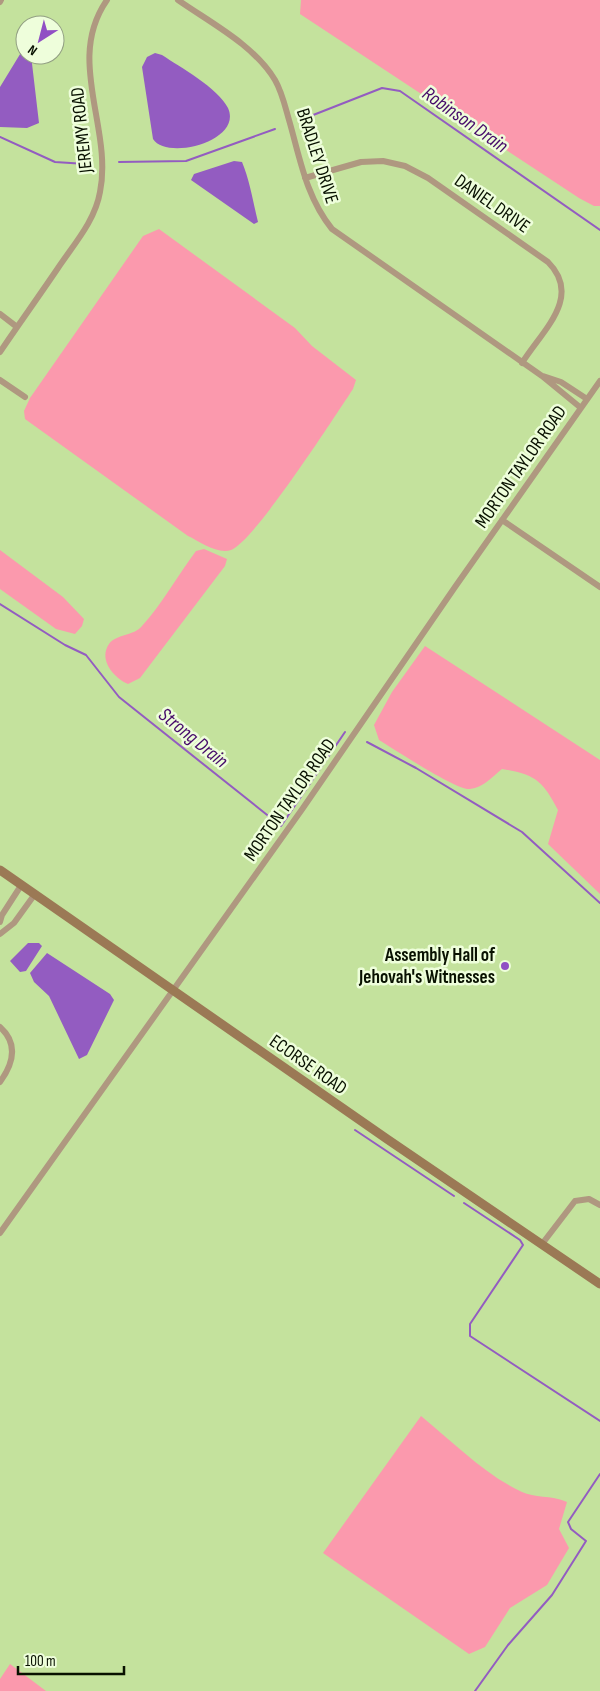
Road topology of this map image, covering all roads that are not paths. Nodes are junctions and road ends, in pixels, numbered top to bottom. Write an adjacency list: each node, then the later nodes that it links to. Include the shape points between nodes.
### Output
1 (107, 0): 5 (street, JEREMY ROAD, via 94,21 88,48 103,168 97,205 84,231)
2 (178, 0): 3 (street, BRADLEY DRIVE, via 250,50 263,63 281,94)
3 (305, 178): 7 (street, BRADLEY DRIVE, via 317,208 338,235); 7 (street, DANIEL DRIVE, via 361,162 383,161 405,166 428,178 548,262 560,276 563,297 557,312)
4 (0, 314): 5 (street)
5 (17, 327): 6 (street, JEREMY ROAD)
6 (0, 352)
7 (522, 363): 8 (street, BRADLEY DRIVE)
8 (542, 376): 12 (street, BRADLEY DRIVE, via 561,382); 13 (street, BRADLEY DRIVE)
9 (0, 380): 11 (street)
10 (600, 381): 12 (street, MORTON TAYLOR ROAD)
11 (25, 397)
12 (587, 399): 13 (street, MORTON TAYLOR ROAD)
13 (580, 408): 14 (street, MORTON TAYLOR ROAD)
14 (502, 520): 15 (street); 21 (street, MORTON TAYLOR ROAD, via 303,808)
15 (600, 588)
16 (0, 870): 17 (main road, ECORSE ROAD)
17 (22, 884): 18 (main road, ECORSE ROAD); 19 (street)
18 (35, 894): 20 (street, via 14,923); 21 (main road, ECORSE ROAD)
19 (0, 922)
20 (0, 934)
21 (172, 990): 25 (street, MORTON TAYLOR ROAD); 26 (main road, ECORSE ROAD)
22 (0, 1027): 23 (street, via 10,1040 13,1051 10,1066)
23 (0, 1082)
24 (600, 1205): 26 (street, via 589,1199 575,1201)
25 (0, 1233)
26 (542, 1244): 27 (main road, ECORSE ROAD)
27 (600, 1284)

